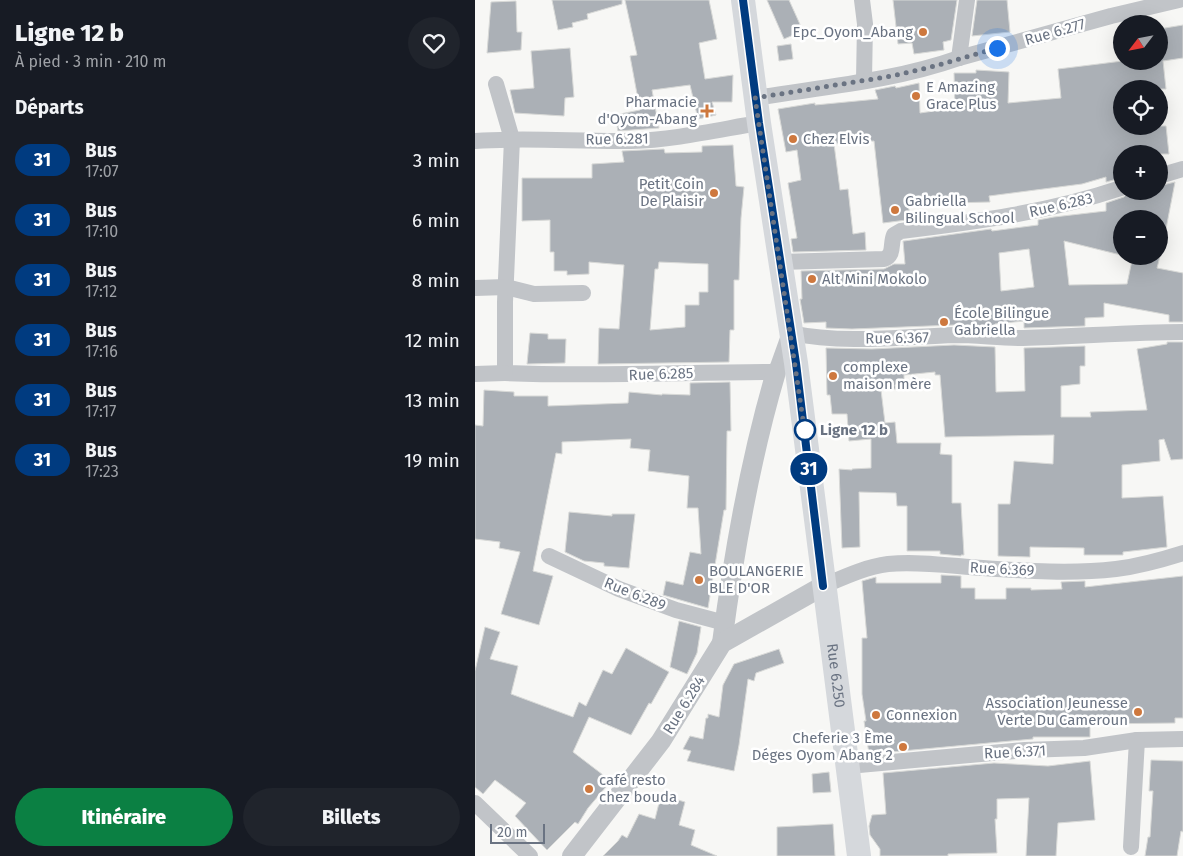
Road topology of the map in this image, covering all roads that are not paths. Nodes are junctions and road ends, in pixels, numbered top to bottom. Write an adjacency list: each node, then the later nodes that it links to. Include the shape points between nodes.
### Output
1 (743, 0): 9 (main road, Rue 6.250)
2 (862, 0): 7 (street)
3 (967, 0): 6 (street)
4 (1179, 0): 5 (street, Rue 6.277)
5 (1145, 4): 6 (street, Rue 6.277)
6 (959, 58): 7 (street, Rue 6.277)
7 (864, 80): 9 (street, Rue 6.277)
8 (496, 84): 11 (street)
9 (755, 98): 10 (main road, Rue 6.250)
10 (759, 123): 11 (street, Rue 6.281, via 632,141); 16 (main road, Rue 6.250)
11 (512, 139): 12 (street, Rue 6.281); 17 (street)
12 (475, 141)
13 (1183, 169): 14 (street)
14 (1168, 173)
15 (1113, 191): 16 (street, Rue 6.283, via 1044,210 901,231 894,235 892,252 884,259)
16 (780, 262): 21 (main road, Rue 6.250)
17 (506, 286): 18 (street); 19 (street, via 534,294); 23 (street)
18 (475, 288)
19 (583, 293)
20 (1183, 332): 21 (street, Rue 6.367, via 1029,338 955,335 867,339)
21 (790, 333): 22 (street); 27 (main road, Rue 6.250)
22 (776, 372): 23 (street, Rue 6.285); 28 (street, via 763,416 735,546)
23 (505, 373): 24 (street, Rue 6.285)
24 (475, 374)
25 (1183, 553): 27 (street, Rue 6.369, via 1117,569 1080,571 888,564)
26 (549, 556): 28 (street, Rue 6.289, via 619,589 676,610)
27 (823, 586): 29 (street, Rue 6.284); 32 (main road, Rue 6.250)
28 (725, 623): 29 (street)
29 (722, 643): 36 (street, Rue 6.284, via 661,741)
30 (1183, 739): 31 (street, Rue 6.371)
31 (1137, 740): 32 (street, Rue 6.371, via 1084,748); 34 (street)
32 (848, 766): 37 (main road, Rue 6.250)
33 (475, 804): 35 (street)
34 (1131, 847)
35 (530, 856)
36 (572, 856)
37 (859, 856)

